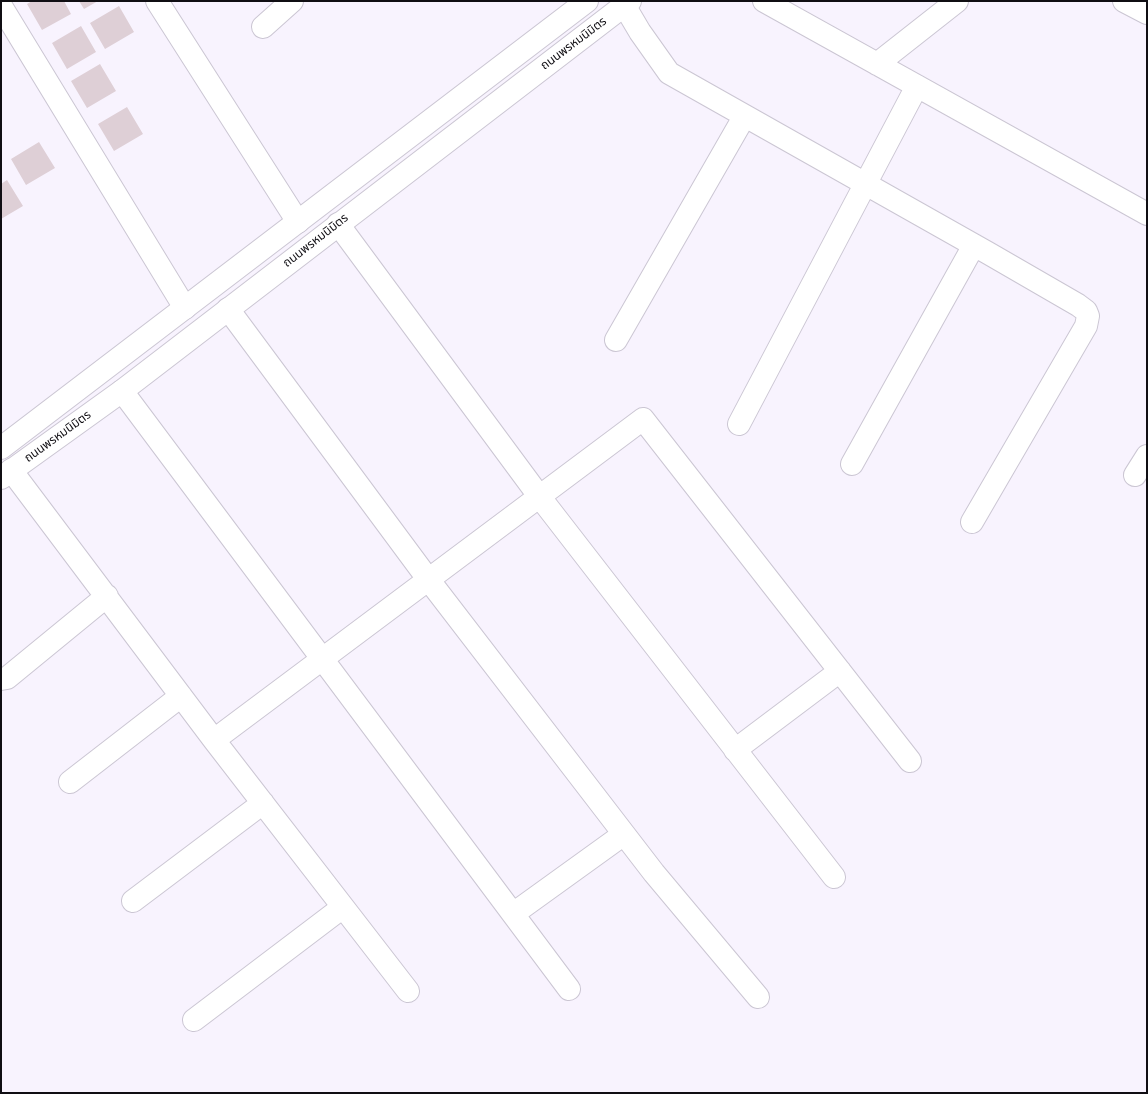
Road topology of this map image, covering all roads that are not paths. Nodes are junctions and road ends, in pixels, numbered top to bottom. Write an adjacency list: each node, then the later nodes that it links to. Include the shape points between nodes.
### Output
1 (157, 1): 16 (street)
2 (292, 1): 10 (street)
3 (588, 1): 16 (street)
4 (764, 1): 11 (street)
5 (957, 1): 11 (street)
6 (1124, 1): 9 (street)
7 (627, 3): 13 (street, via 640,32 669,73); 17 (street, ถนนพรหมนิมิตร)
8 (1, 6): 19 (street)
9 (1147, 13)
10 (263, 27)
11 (877, 64): 12 (street)
12 (918, 86): 14 (street); 15 (street)
13 (744, 117): 14 (street); 21 (street)
14 (865, 184): 18 (street); 23 (street)
15 (1147, 214)
16 (298, 222): 19 (street)
17 (338, 224): 20 (street, ถนนพรหมนิมิตร); 29 (street)
18 (974, 245): 26 (street); 30 (street, via 1078,305 1086,311 1088,322)
19 (185, 308): 24 (street)
20 (228, 309): 22 (street, ถนนพรหมนิมิตร); 31 (street)
21 (616, 340)
22 (122, 391): 27 (street, ถนนพรหมนิมิตร); 33 (street)
23 (739, 424)
24 (1, 448)
25 (1147, 456): 28 (street)
26 (852, 464)
27 (6, 474): 32 (street)
28 (1135, 475)
29 (539, 496): 31 (street); 34 (street, via 643,418); 38 (street)
30 (972, 522)
31 (428, 579): 33 (street); 42 (street)
32 (107, 596): 35 (street, via 7,678); 36 (street)
33 (322, 659): 37 (street); 46 (street)
34 (840, 671): 38 (street); 39 (street)
35 (1, 679)
36 (181, 696): 37 (street); 40 (street)
37 (214, 740): 41 (street)
38 (735, 750): 43 (street)
39 (910, 761)
40 (70, 782)
41 (263, 803): 44 (street); 45 (street)
42 (624, 834): 46 (street); 49 (street)
43 (834, 877)
44 (133, 901)
45 (343, 907): 48 (street); 50 (street)
46 (513, 914): 47 (street)
47 (569, 989)
48 (408, 990)
49 (758, 997)
50 (194, 1020)

